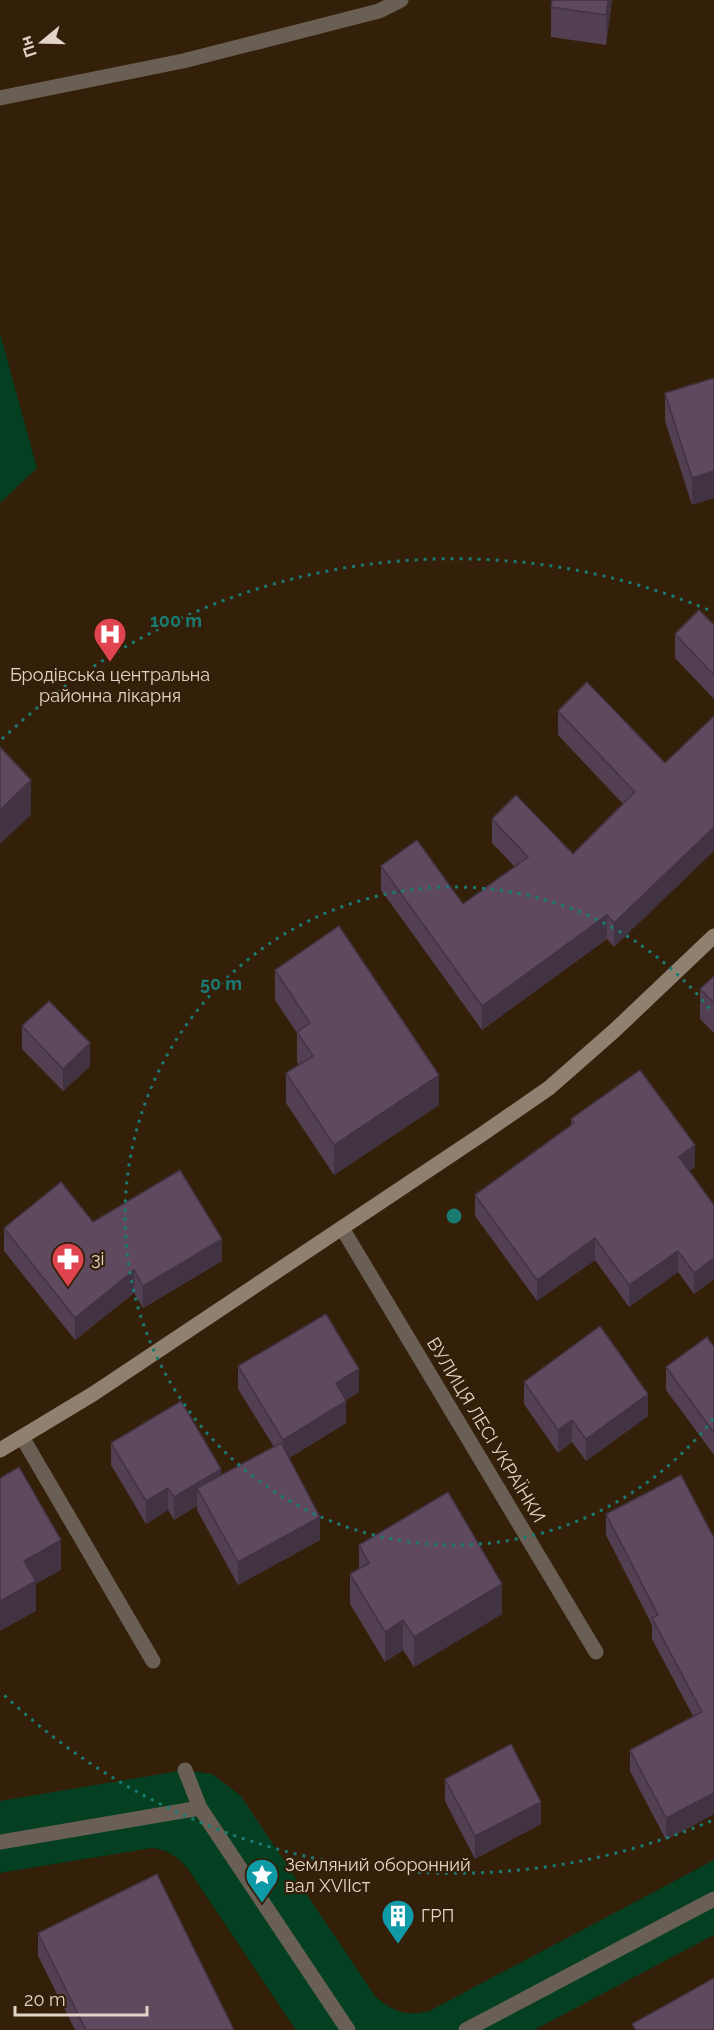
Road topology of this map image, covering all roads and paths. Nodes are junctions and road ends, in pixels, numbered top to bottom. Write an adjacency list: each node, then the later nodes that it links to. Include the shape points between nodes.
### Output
1 (400, 0): 2 (street, via 379,11 183,61)
2 (0, 98)
3 (714, 936): 4 (street, via 549,1088)
4 (342, 1228): 5 (street); 7 (street, ВУЛИЦЯ ЛЕСІ УКРАЇНКИ)
5 (22, 1437): 6 (street); 8 (street)
6 (0, 1450)
7 (596, 1652)
8 (153, 1661)
9 (185, 1770): 10 (street)
10 (200, 1808): 11 (street); 13 (street)
11 (0, 1842)
12 (714, 1899): 14 (street)
13 (348, 2030)
14 (466, 2030)

